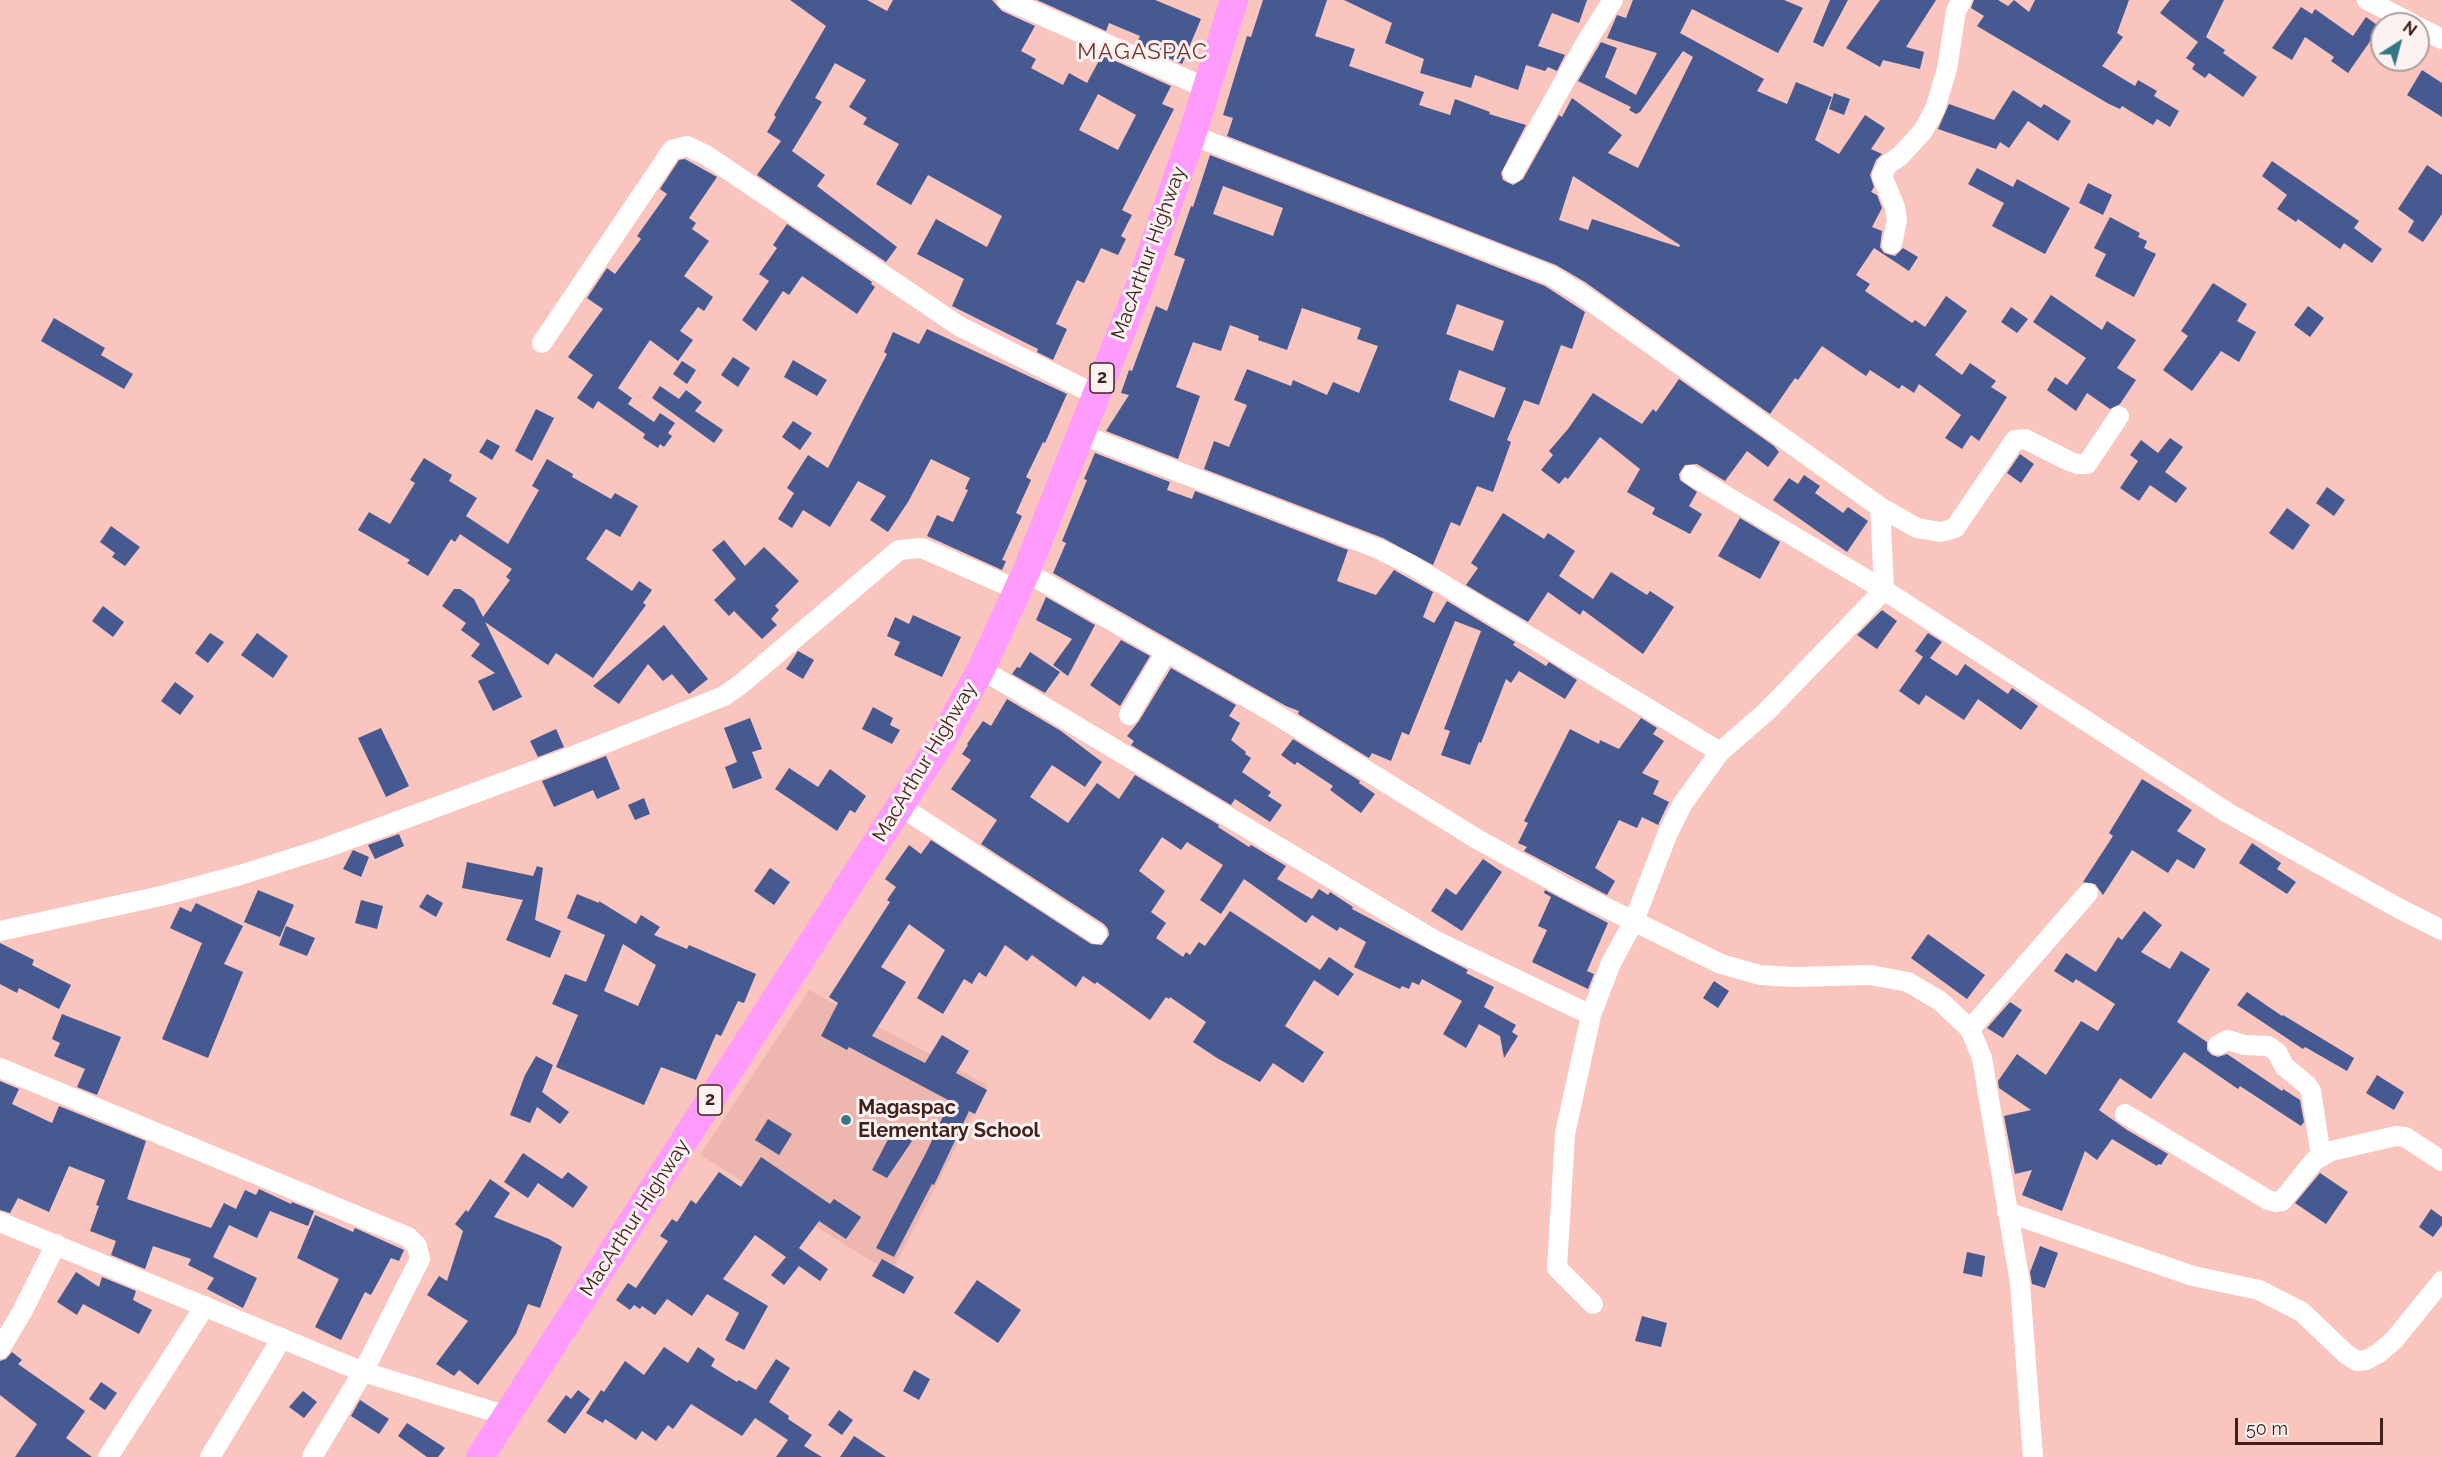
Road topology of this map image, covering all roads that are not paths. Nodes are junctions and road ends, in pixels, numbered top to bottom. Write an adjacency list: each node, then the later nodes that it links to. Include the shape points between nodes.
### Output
1 (1007, 0): 7 (street)
2 (1234, 0): 7 (highway, MacArthur Highway / 2)
3 (1613, 0): 9 (street)
4 (1962, 0): 10 (street, via 1956,11 1947,69 1935,109 1923,131 1887,165 1882,176 1897,220)
5 (2367, 0): 6 (street)
6 (2390, 12)
7 (1206, 88): 8 (highway, MacArthur Highway / 2)
8 (1192, 135): 12 (highway, MacArthur Highway / 2, via 1140,285); 16 (street, via 1550,275)
9 (1513, 173)
10 (1892, 243)
11 (542, 343): 12 (street, via 672,150 687,146 959,326)
12 (1096, 394): 14 (highway, MacArthur Highway / 2)
13 (2119, 416): 16 (street, via 2087,464 2069,461 2025,439 2015,440 1955,528 1941,532 1917,528)
14 (1080, 434): 17 (highway, MacArthur Highway / 2); 22 (street, via 1379,549)
15 (1691, 475): 18 (street)
16 (1880, 507): 18 (street)
17 (1022, 581): 19 (street); 20 (highway, MacArthur Highway / 2); 27 (street, via 922,548 898,550 724,696 326,848 165,895)
18 (1884, 590): 22 (street, via 1789,689); 26 (street, via 2228,813 2390,903)
19 (1166, 652): 21 (street); 25 (street, via 1477,839)
20 (981, 669): 23 (highway, MacArthur Highway / 2); 29 (street, via 1436,941)
21 (1129, 715)
22 (1720, 752): 25 (street, via 1683,803)
23 (900, 806): 28 (street); 45 (highway, MacArthur Highway / 2)
24 (2088, 893): 30 (street)
25 (1634, 921): 29 (street, via 1611,963); 30 (street, via 1721,964 1760,975 1870,975 1908,982 1940,1001)
26 (2439, 924)
27 (0, 931)
28 (1097, 934)
29 (1591, 1015): 40 (street, via 1565,1134 1557,1268)
30 (1970, 1029): 36 (street, via 1982,1058)
31 (2218, 1045): 34 (street, via 2228,1040 2260,1044 2277,1052 2284,1066 2311,1091)
32 (0, 1068): 44 (street, via 408,1237 417,1246 420,1259)
33 (2125, 1114): 34 (street, via 2275,1202 2282,1201)
34 (2321, 1156): 35 (street, via 2396,1136 2412,1140)
35 (2442, 1161)
36 (2007, 1212): 39 (street, via 2193,1276 2259,1290 2302,1312 2357,1361 2379,1353 2394,1340); 50 (street, via 2020,1283)
37 (0, 1222): 38 (street)
38 (56, 1244): 41 (street); 43 (street)
39 (2442, 1281)
40 (1593, 1304)
41 (205, 1306): 42 (street); 46 (street)
42 (282, 1338): 44 (street); 47 (street)
43 (0, 1349)
44 (363, 1372): 45 (street); 48 (street)
45 (508, 1416): 49 (highway, MacArthur Highway / 2)
46 (108, 1457)
47 (210, 1457)
48 (312, 1457)
49 (480, 1457)
50 (2033, 1457)

